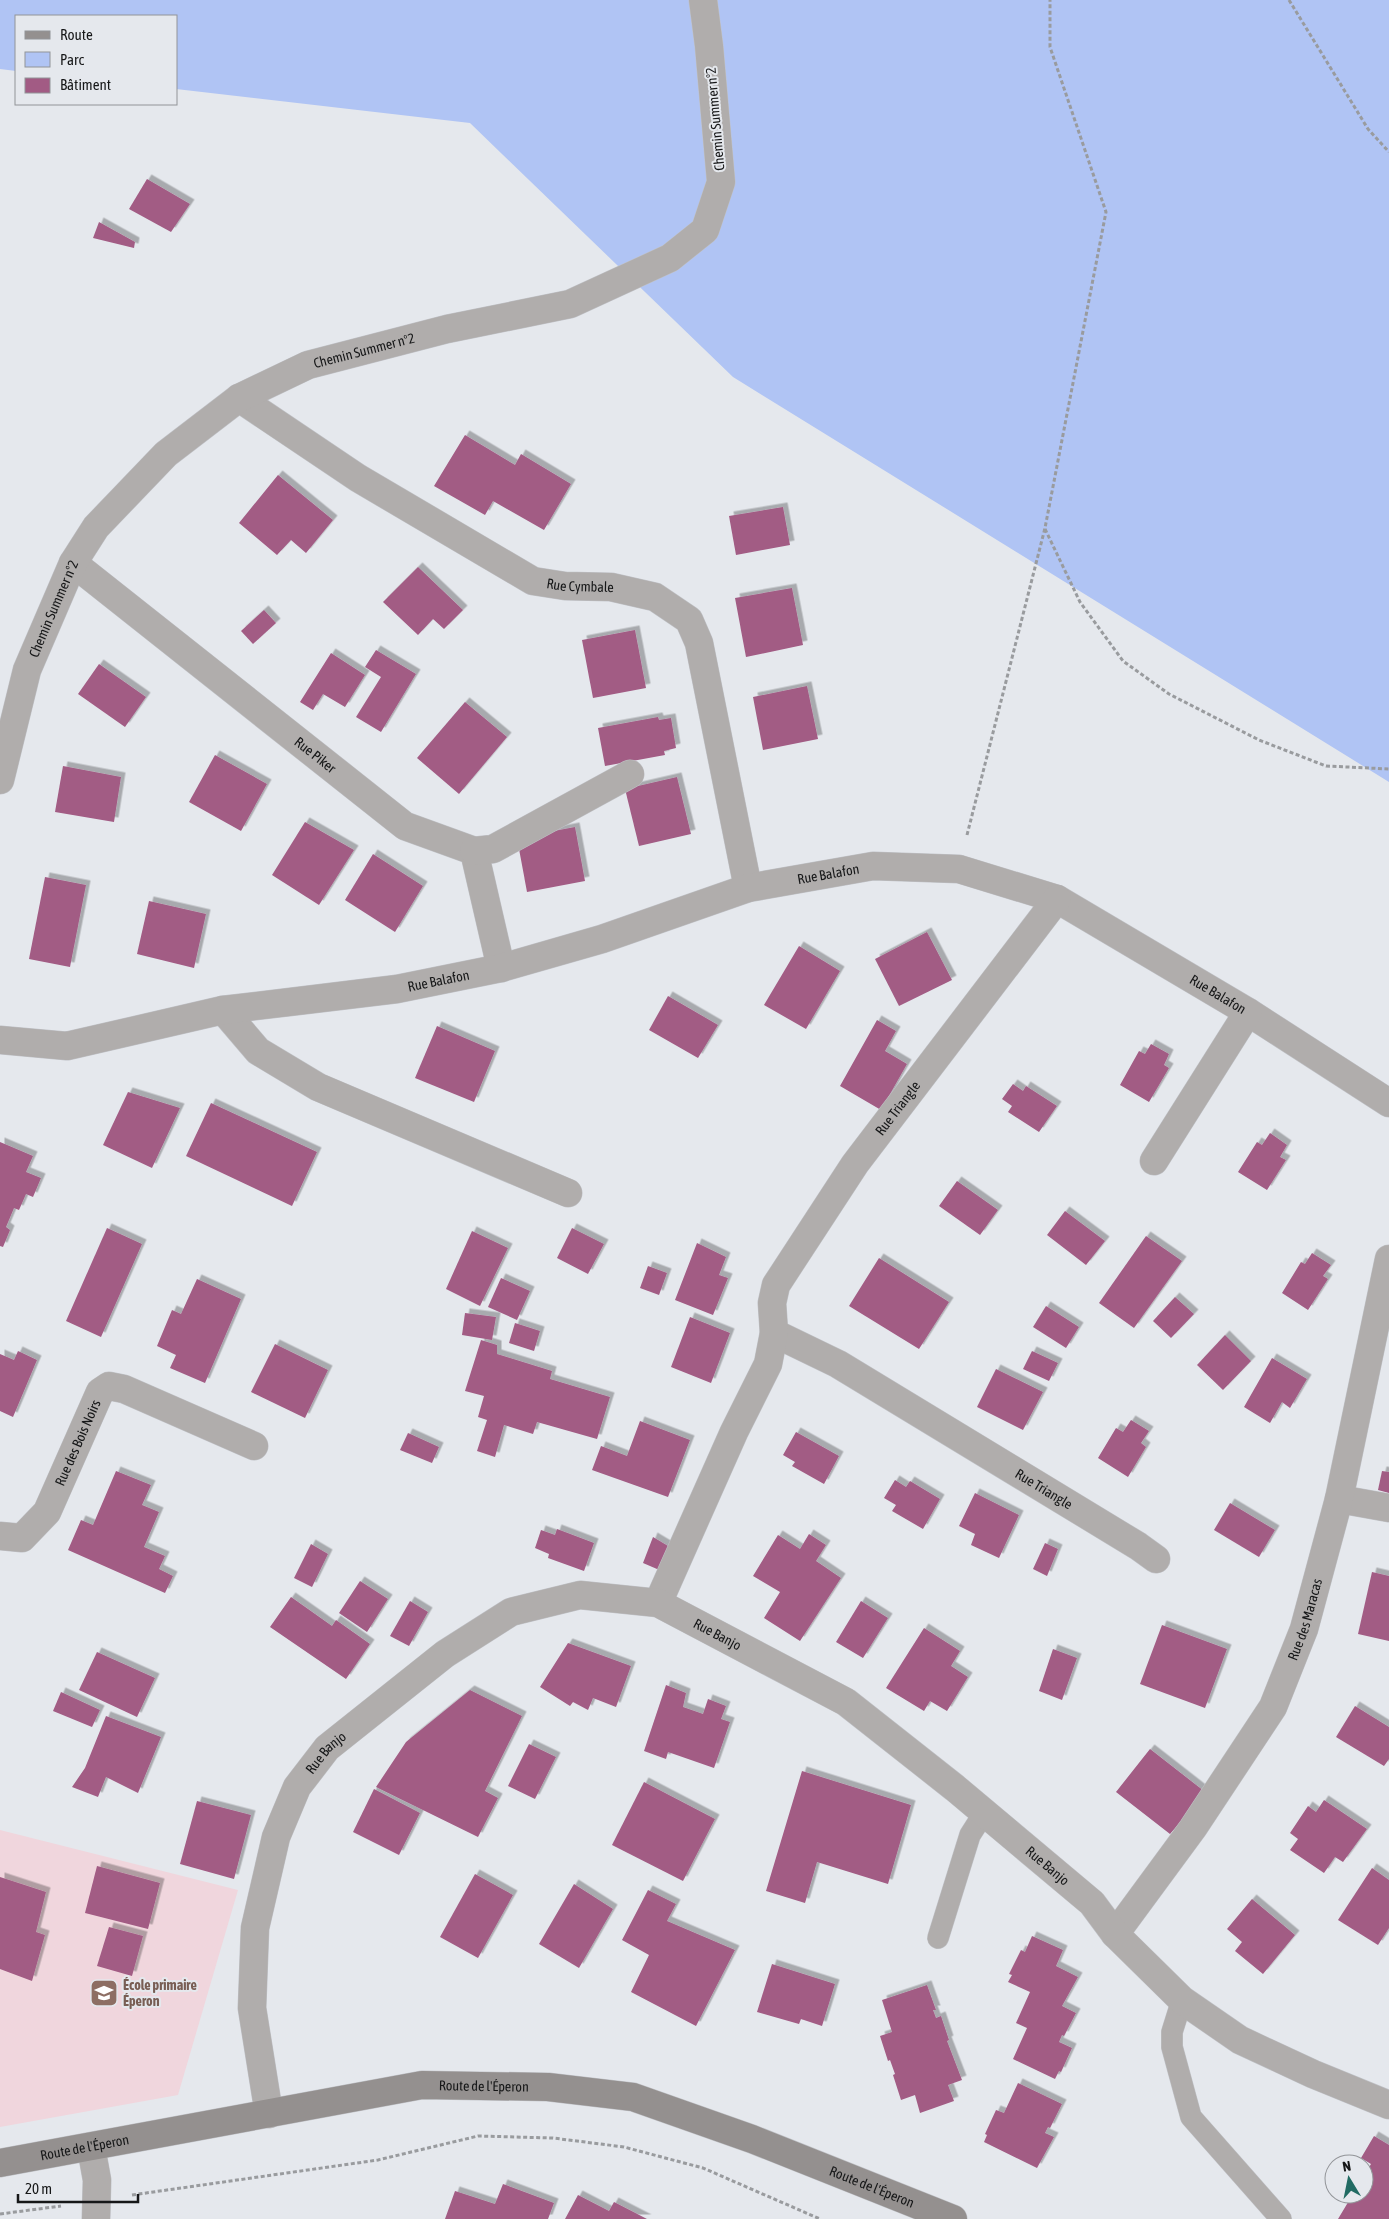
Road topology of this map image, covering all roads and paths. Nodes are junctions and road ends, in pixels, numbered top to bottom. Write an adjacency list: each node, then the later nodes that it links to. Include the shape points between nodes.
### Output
1 (703, 0): 5 (street, Chemin Summer n°2, via 721,182 705,230 670,258 570,304 447,329 308,364)
2 (1050, 0): 6 (path, via 1050,47 1106,212)
3 (1289, 0): 4 (path, via 1368,129)
4 (1389, 152)
5 (239, 398): 7 (street, Chemin Summer n°2, via 166,454 96,527); 13 (street, Rue Cymbale, via 358,478 533,581 565,586 611,587 655,597 689,620 699,643)
6 (1045, 528): 8 (path, via 1080,602 1123,661 1169,694 1258,740 1326,766); 12 (path)
7 (73, 564): 10 (street, Chemin Summer n°2, via 27,670); 11 (street, Rue Piker, via 405,826)
8 (1389, 769)
9 (630, 774): 11 (street, via 493,849)
10 (0, 780)
11 (474, 851): 15 (street)
12 (959, 869): 13 (street, Rue Balafon, via 873,866); 14 (street, Rue Balafon)
13 (748, 888): 15 (street, Rue Balafon, via 602,939)
14 (1057, 899): 17 (street, Rue Balafon); 23 (street, Rue Triangle, via 855,1164 776,1285 772,1303)
15 (501, 968): 16 (street, Rue Balafon, via 397,989)
16 (223, 1010): 18 (street, Rue Balafon, via 67,1046); 21 (street, via 258,1052 318,1087)
17 (1248, 1012): 19 (street, Rue Balafon); 20 (street)
18 (0, 1040)
19 (1389, 1103)
20 (1154, 1161)
21 (568, 1193)
22 (1389, 1259): 25 (street, Rue des Maracas)
23 (774, 1333): 28 (street, Rue Triangle, via 838,1364); 29 (street, Rue Triangle, via 768,1364)
24 (254, 1446): 27 (street, Rue des Bois Noirs, via 124,1389 109,1386 100,1392 47,1512 22,1538)
25 (1339, 1499): 26 (street); 31 (street, Rue des Maracas, via 1304,1629 1273,1707 1193,1828)
26 (1389, 1508)
27 (0, 1536)
28 (1156, 1559)
29 (658, 1602): 30 (street, Rue Banjo, via 846,1702); 35 (street, Rue Banjo, via 580,1595 511,1612 445,1654 327,1748 298,1786 276,1838 256,1928 252,2008)
30 (984, 1813): 31 (street, Rue Banjo, via 1092,1903); 32 (lane, via 970,1835)
31 (1116, 1934): 33 (street, Rue Banjo)
32 (938, 1938)
33 (1182, 2000): 34 (street, Rue Banjo, via 1240,2040); 44 (lane, via 1172,2032 1172,2047 1191,2117)
34 (1389, 2105)
35 (269, 2114): 36 (main road, Route de l'Éperon); 43 (main road, Route de l'Éperon, via 422,2085 548,2087 633,2097 752,2139)
36 (91, 2147): 37 (main road, Route de l'Éperon); 41 (street, via 96,2180)
37 (0, 2163)
38 (123, 2196): 42 (path, via 378,2160 478,2136 553,2138 624,2147 703,2168)
39 (68, 2205): 40 (path)
40 (0, 2214)
41 (96, 2219)
42 (820, 2219)
43 (953, 2219)
44 (1281, 2219)

